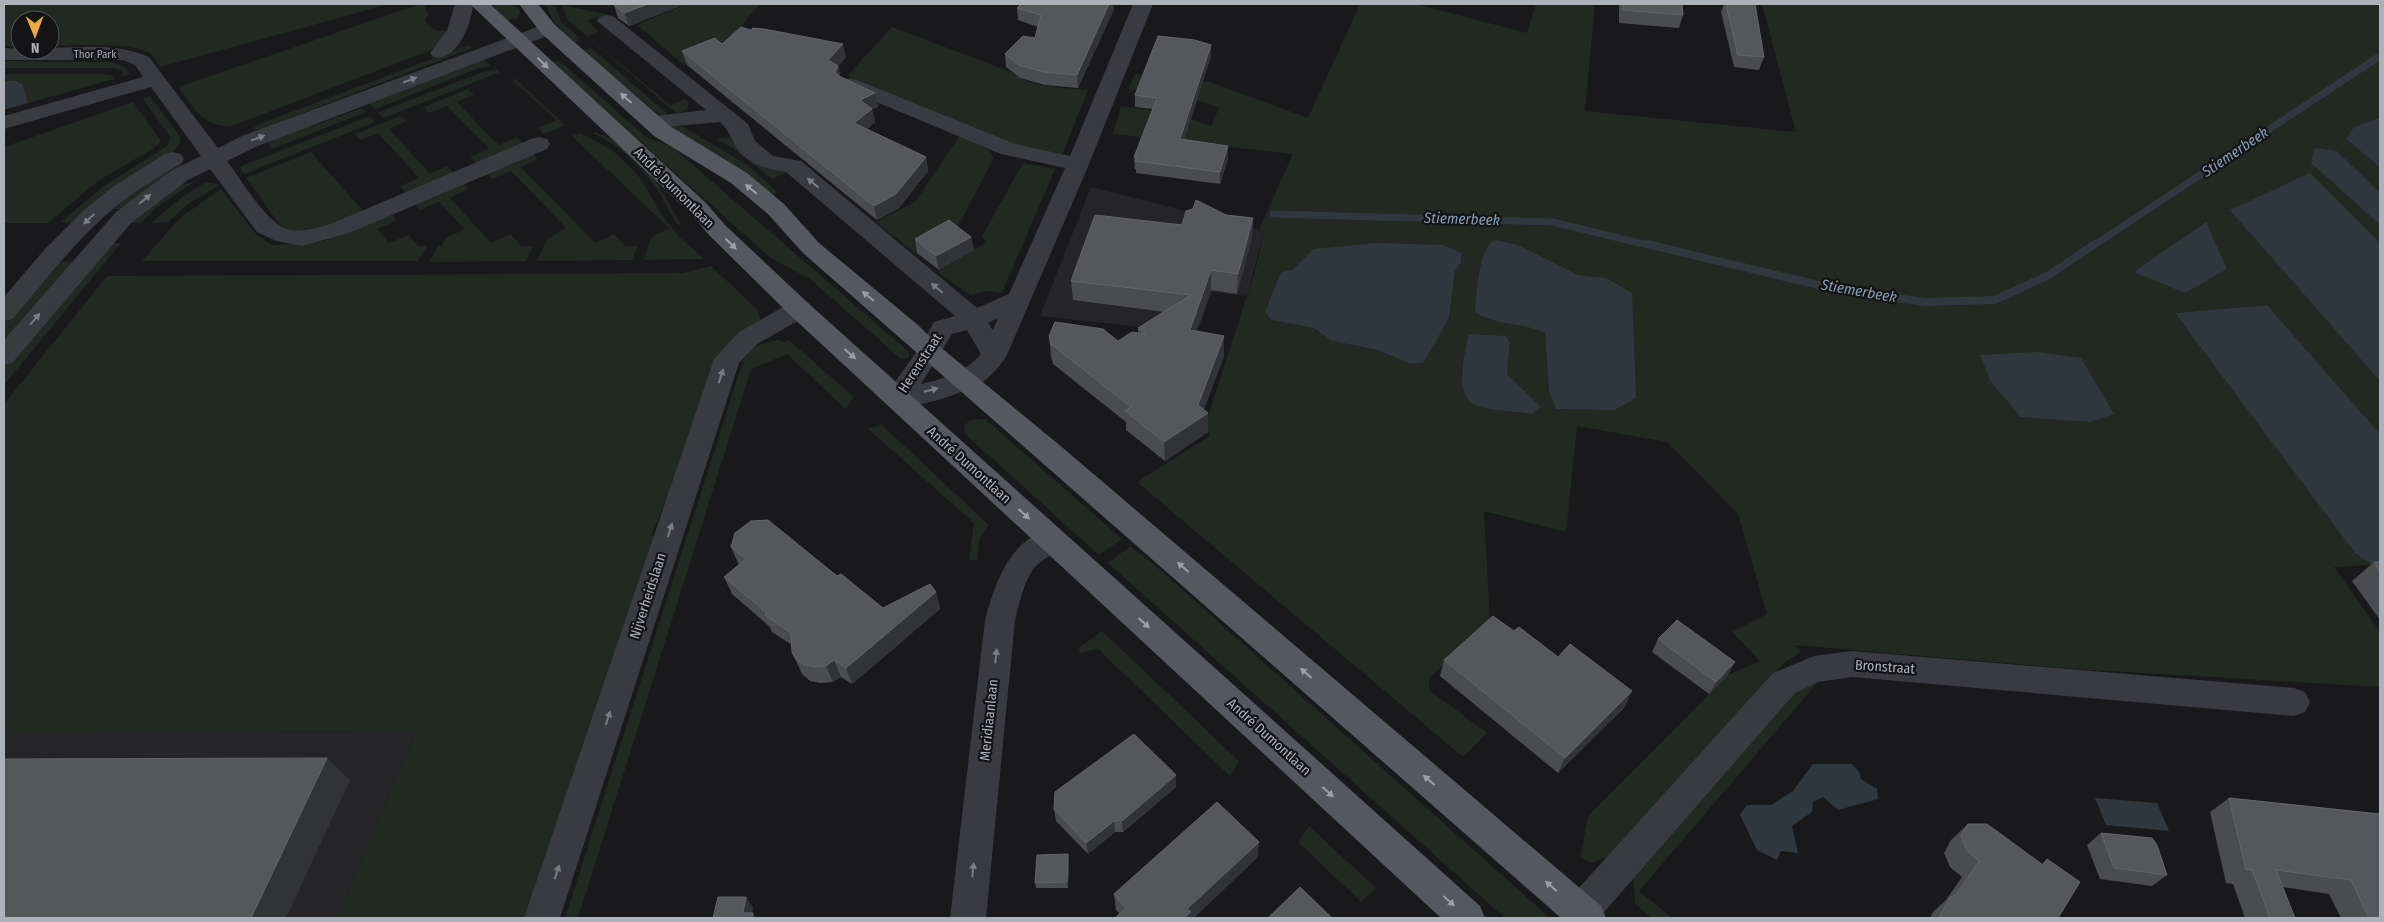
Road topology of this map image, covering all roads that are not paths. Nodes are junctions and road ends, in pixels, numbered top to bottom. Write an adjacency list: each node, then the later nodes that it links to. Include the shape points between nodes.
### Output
1 (464, 4): 7 (street, via 458,27)
2 (479, 4): 6 (main road, André Dumontlaan)
3 (1143, 4): 16 (street, Herenstraat)
4 (538, 16): 6 (street); 12 (main road, one-way to 4)
5 (606, 21): 11 (street)
6 (512, 34): 7 (street); 15 (street, one-way to 6, via 250,141); 18 (main road, André Dumontlaan, one-way to 18, via 698,208)
7 (440, 53): 15 (street)
8 (4, 54): 9 (street, Thor Park, via 128,55 142,61)
9 (157, 79): 13 (street); 15 (street, Thor Park)
10 (850, 84): 16 (street, via 1009,149)
11 (725, 115): 12 (street); 20 (street, one-way to 11, via 793,166 766,162 745,144 740,129)
12 (654, 122): 21 (main road, one-way to 12, via 909,330 811,248 776,209 739,178 662,131)
13 (4, 123)
14 (538, 144): 15 (street, Thor Park, via 341,228 298,238 279,236 266,227)
15 (208, 152): 19 (street, one-way to 19, via 134,182 107,202); 23 (street, one-way to 15, via 124,217)
16 (1078, 164): 17 (street, Herenstraat)
17 (1020, 299): 20 (street, Herenstraat); 22 (street, Herenstraat)
18 (799, 309): 25 (main road, André Dumontlaan, one-way to 25); 29 (street, Nijverheidslaan, one-way to 18, via 727,359 748,338)
19 (4, 313)
20 (974, 319): 21 (street, Herenstraat, via 943,328); 22 (street)
21 (930, 352): 24 (main road); 25 (street, Herenstraat)
22 (994, 355): 24 (street, Herenstraat, via 988,365)
23 (4, 356)
24 (964, 382): 25 (street, Herenstraat, one-way to 24); 28 (main road, one-way to 24, via 1090,487)
25 (897, 399): 26 (main road, André Dumontlaan, one-way to 26)
26 (1052, 539): 30 (street, Meridiaanlaan, one-way to 26, via 1000,620 1008,591 1025,558); 31 (main road, André Dumontlaan, one-way to 31)
27 (2294, 702): 28 (street, Bronstraat, via 1852,664 1814,669 1784,683)
28 (1584, 915)
29 (542, 918)
30 (968, 918)
31 (1467, 918)

